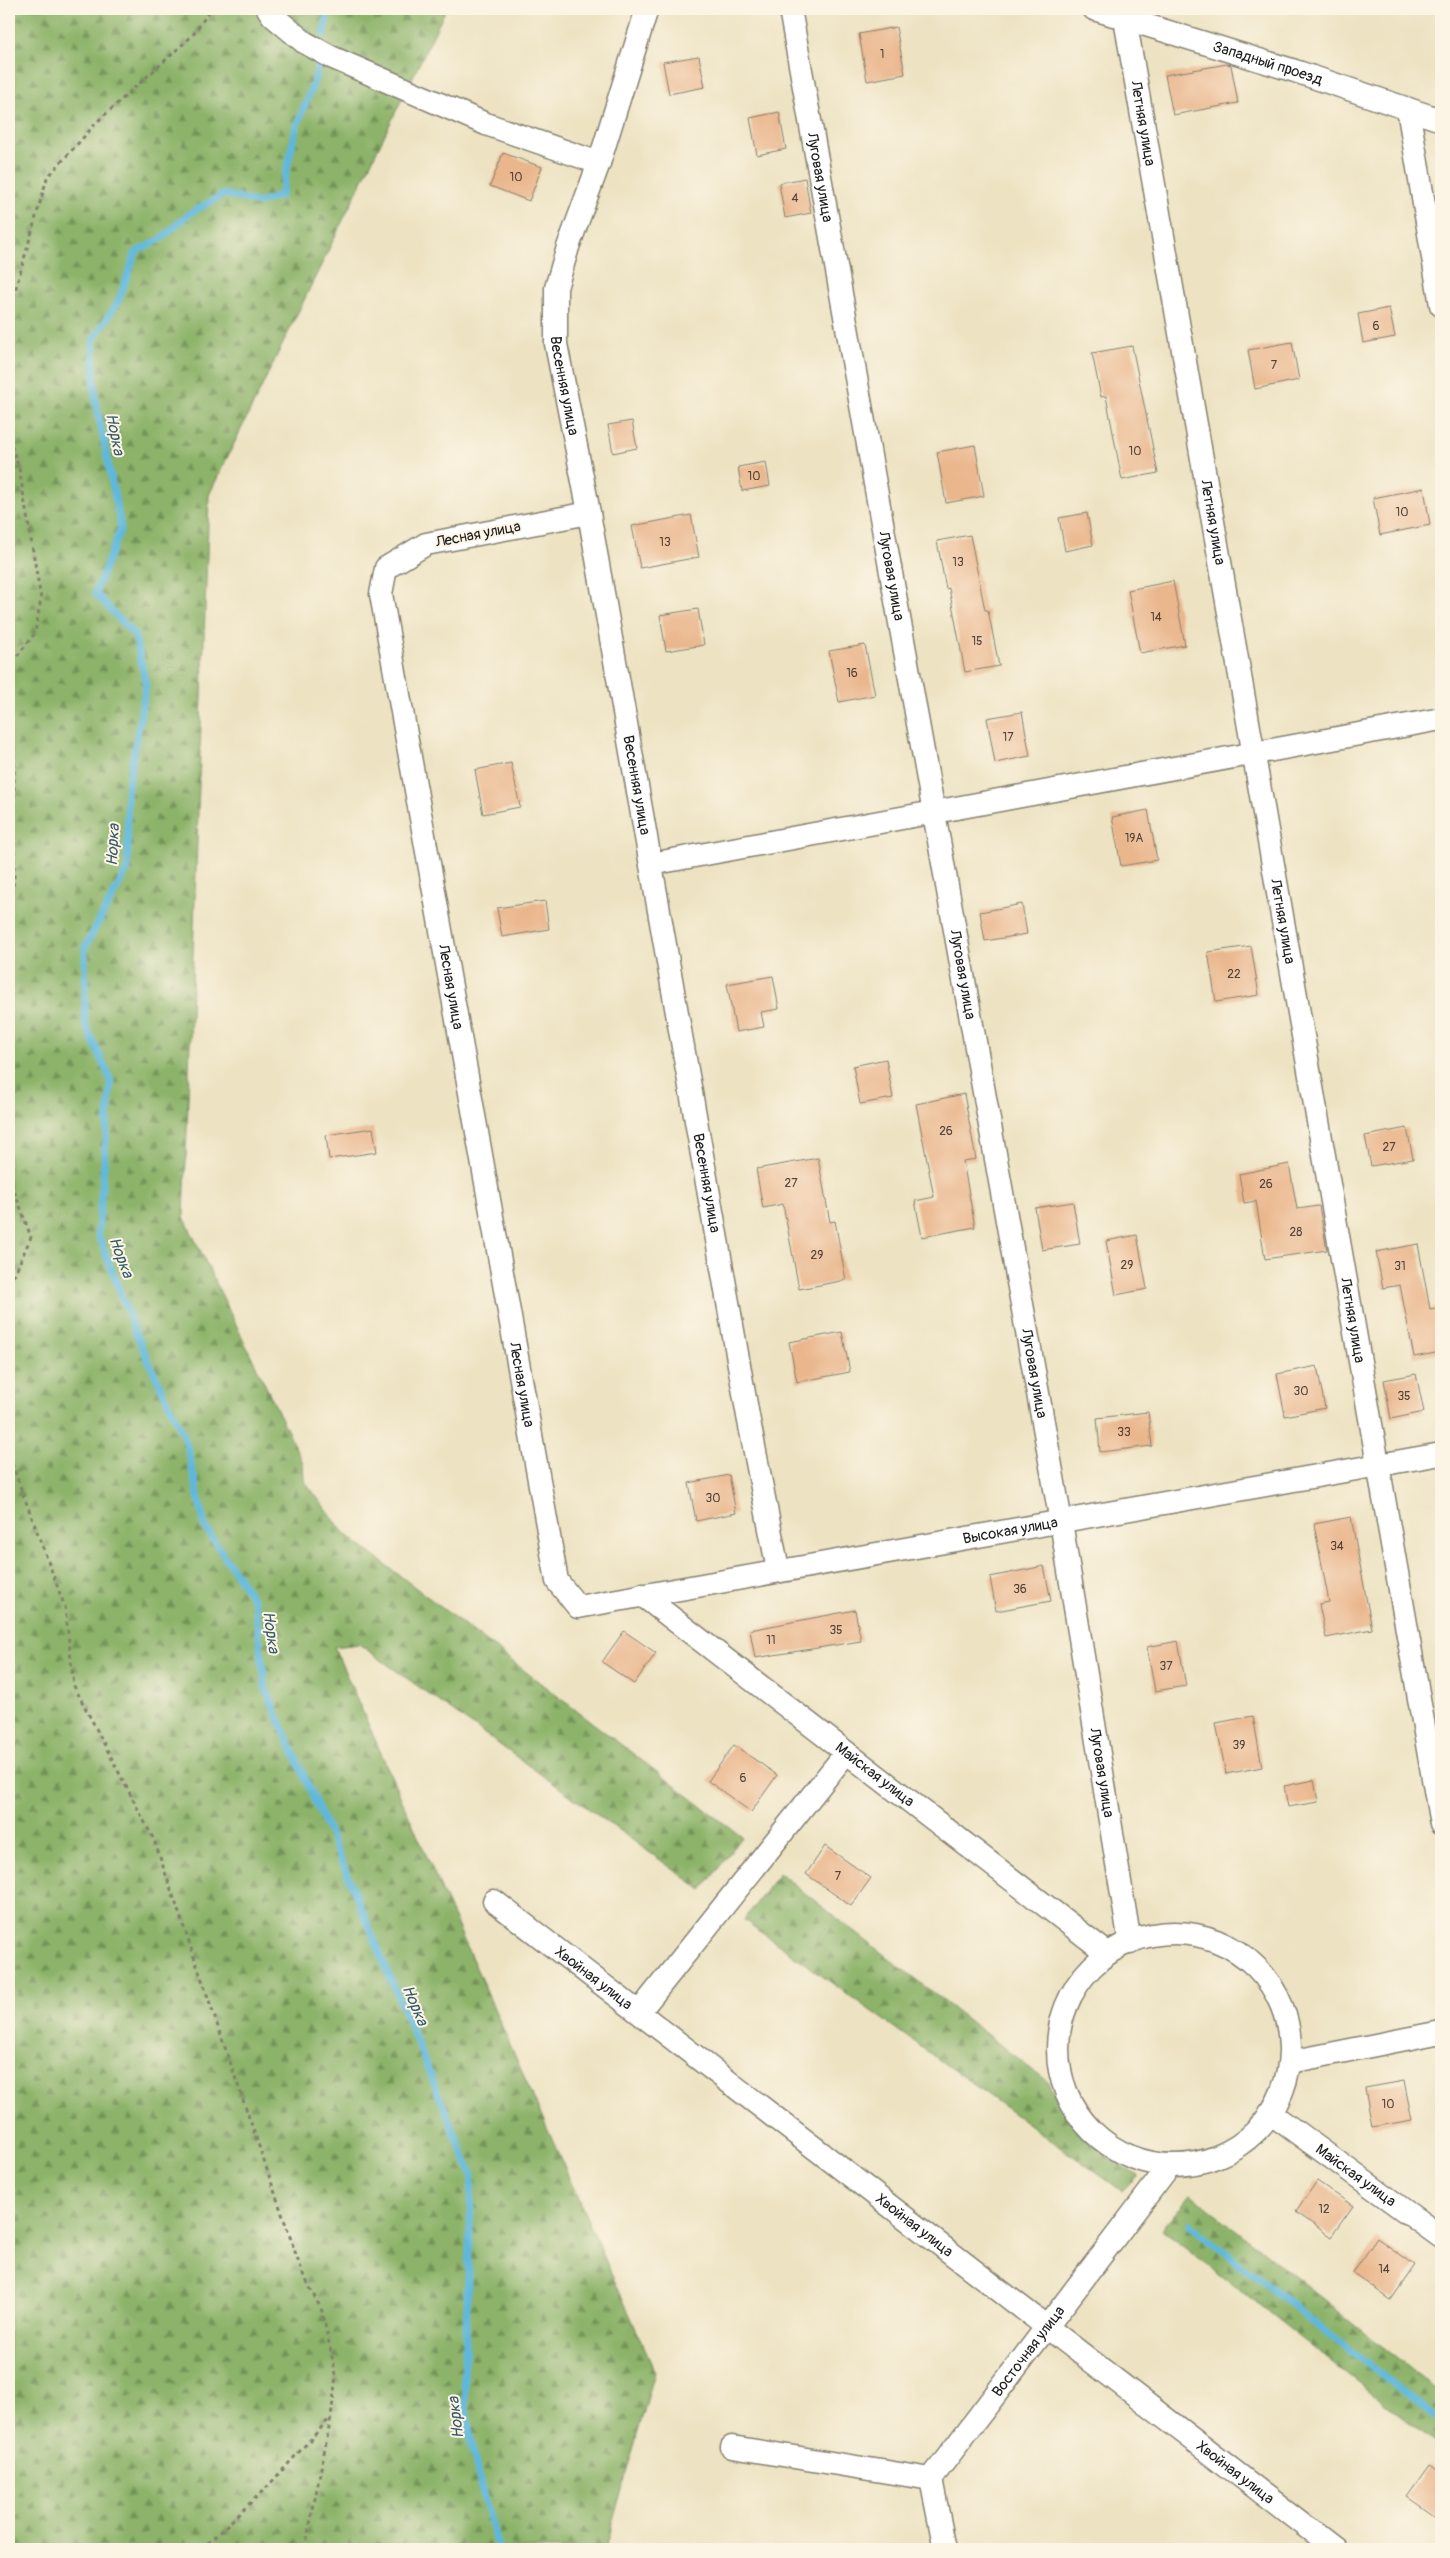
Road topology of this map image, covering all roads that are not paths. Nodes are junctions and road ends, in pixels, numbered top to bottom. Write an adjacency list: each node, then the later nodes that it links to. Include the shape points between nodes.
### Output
1 (268, 9): 8 (street, via 304,42 331,57 486,124)
2 (647, 9): 8 (street, Весенняя улица)
3 (790, 9): 13 (street, Луговая улица)
4 (1094, 9): 5 (street, Западный проезд)
5 (1126, 18): 6 (street, Западный проезд); 12 (street, Летняя улица)
6 (1408, 109): 7 (street, Западный проезд); 9 (street)
7 (1441, 120)
8 (599, 163): 10 (street, Весенняя улица, via 556,288 556,344)
9 (1441, 305)
10 (589, 513): 14 (street, Весенняя улица); 20 (street, Лесная улица, via 426,544 386,568 381,594 557,1581)
11 (1441, 719): 12 (street)
12 (1254, 754): 13 (street); 16 (street, Летняя улица)
13 (934, 812): 14 (street); 17 (street, Луговая улица)
14 (651, 864): 18 (street, Весенняя улица)
15 (1441, 1454): 16 (street, Высокая улица)
16 (1379, 1465): 17 (street, Высокая улица); 22 (street, Летняя улица)
17 (1061, 1522): 18 (street, Высокая улица); 24 (street, Луговая улица)
18 (778, 1570): 19 (street, Высокая улица)
19 (642, 1595): 20 (street, Высокая улица); 21 (street, Майская улица)
20 (578, 1607)
21 (846, 1753): 25 (street, Майская улица); 26 (street)
22 (1441, 1824)
23 (494, 1901): 26 (street, Хвойная улица)
24 (1130, 1943): 25 (street); 28 (street, via 1142,1937 1182,1932 1218,1941 1250,1961 1274,1990 1288,2024)
25 (1107, 1953): 30 (street, via 1079,1980 1062,2016 1057,2055 1066,2093 1086,2127 1116,2152 1153,2165)
26 (639, 2012): 32 (street, Хвойная улица)
27 (1441, 2032): 28 (street)
28 (1290, 2062): 29 (street, via 1280,2098)
29 (1270, 2113): 30 (street, via 1259,2129 1230,2152 1192,2165); 31 (street, Майская улица)
30 (1170, 2165): 32 (street, Восточная улица)
31 (1441, 2237)
32 (1048, 2326): 34 (street, Восточная улица); 36 (street, Хвойная улица)
33 (732, 2447): 34 (street)
34 (931, 2479): 35 (street)
35 (945, 2549)
36 (1335, 2549)

